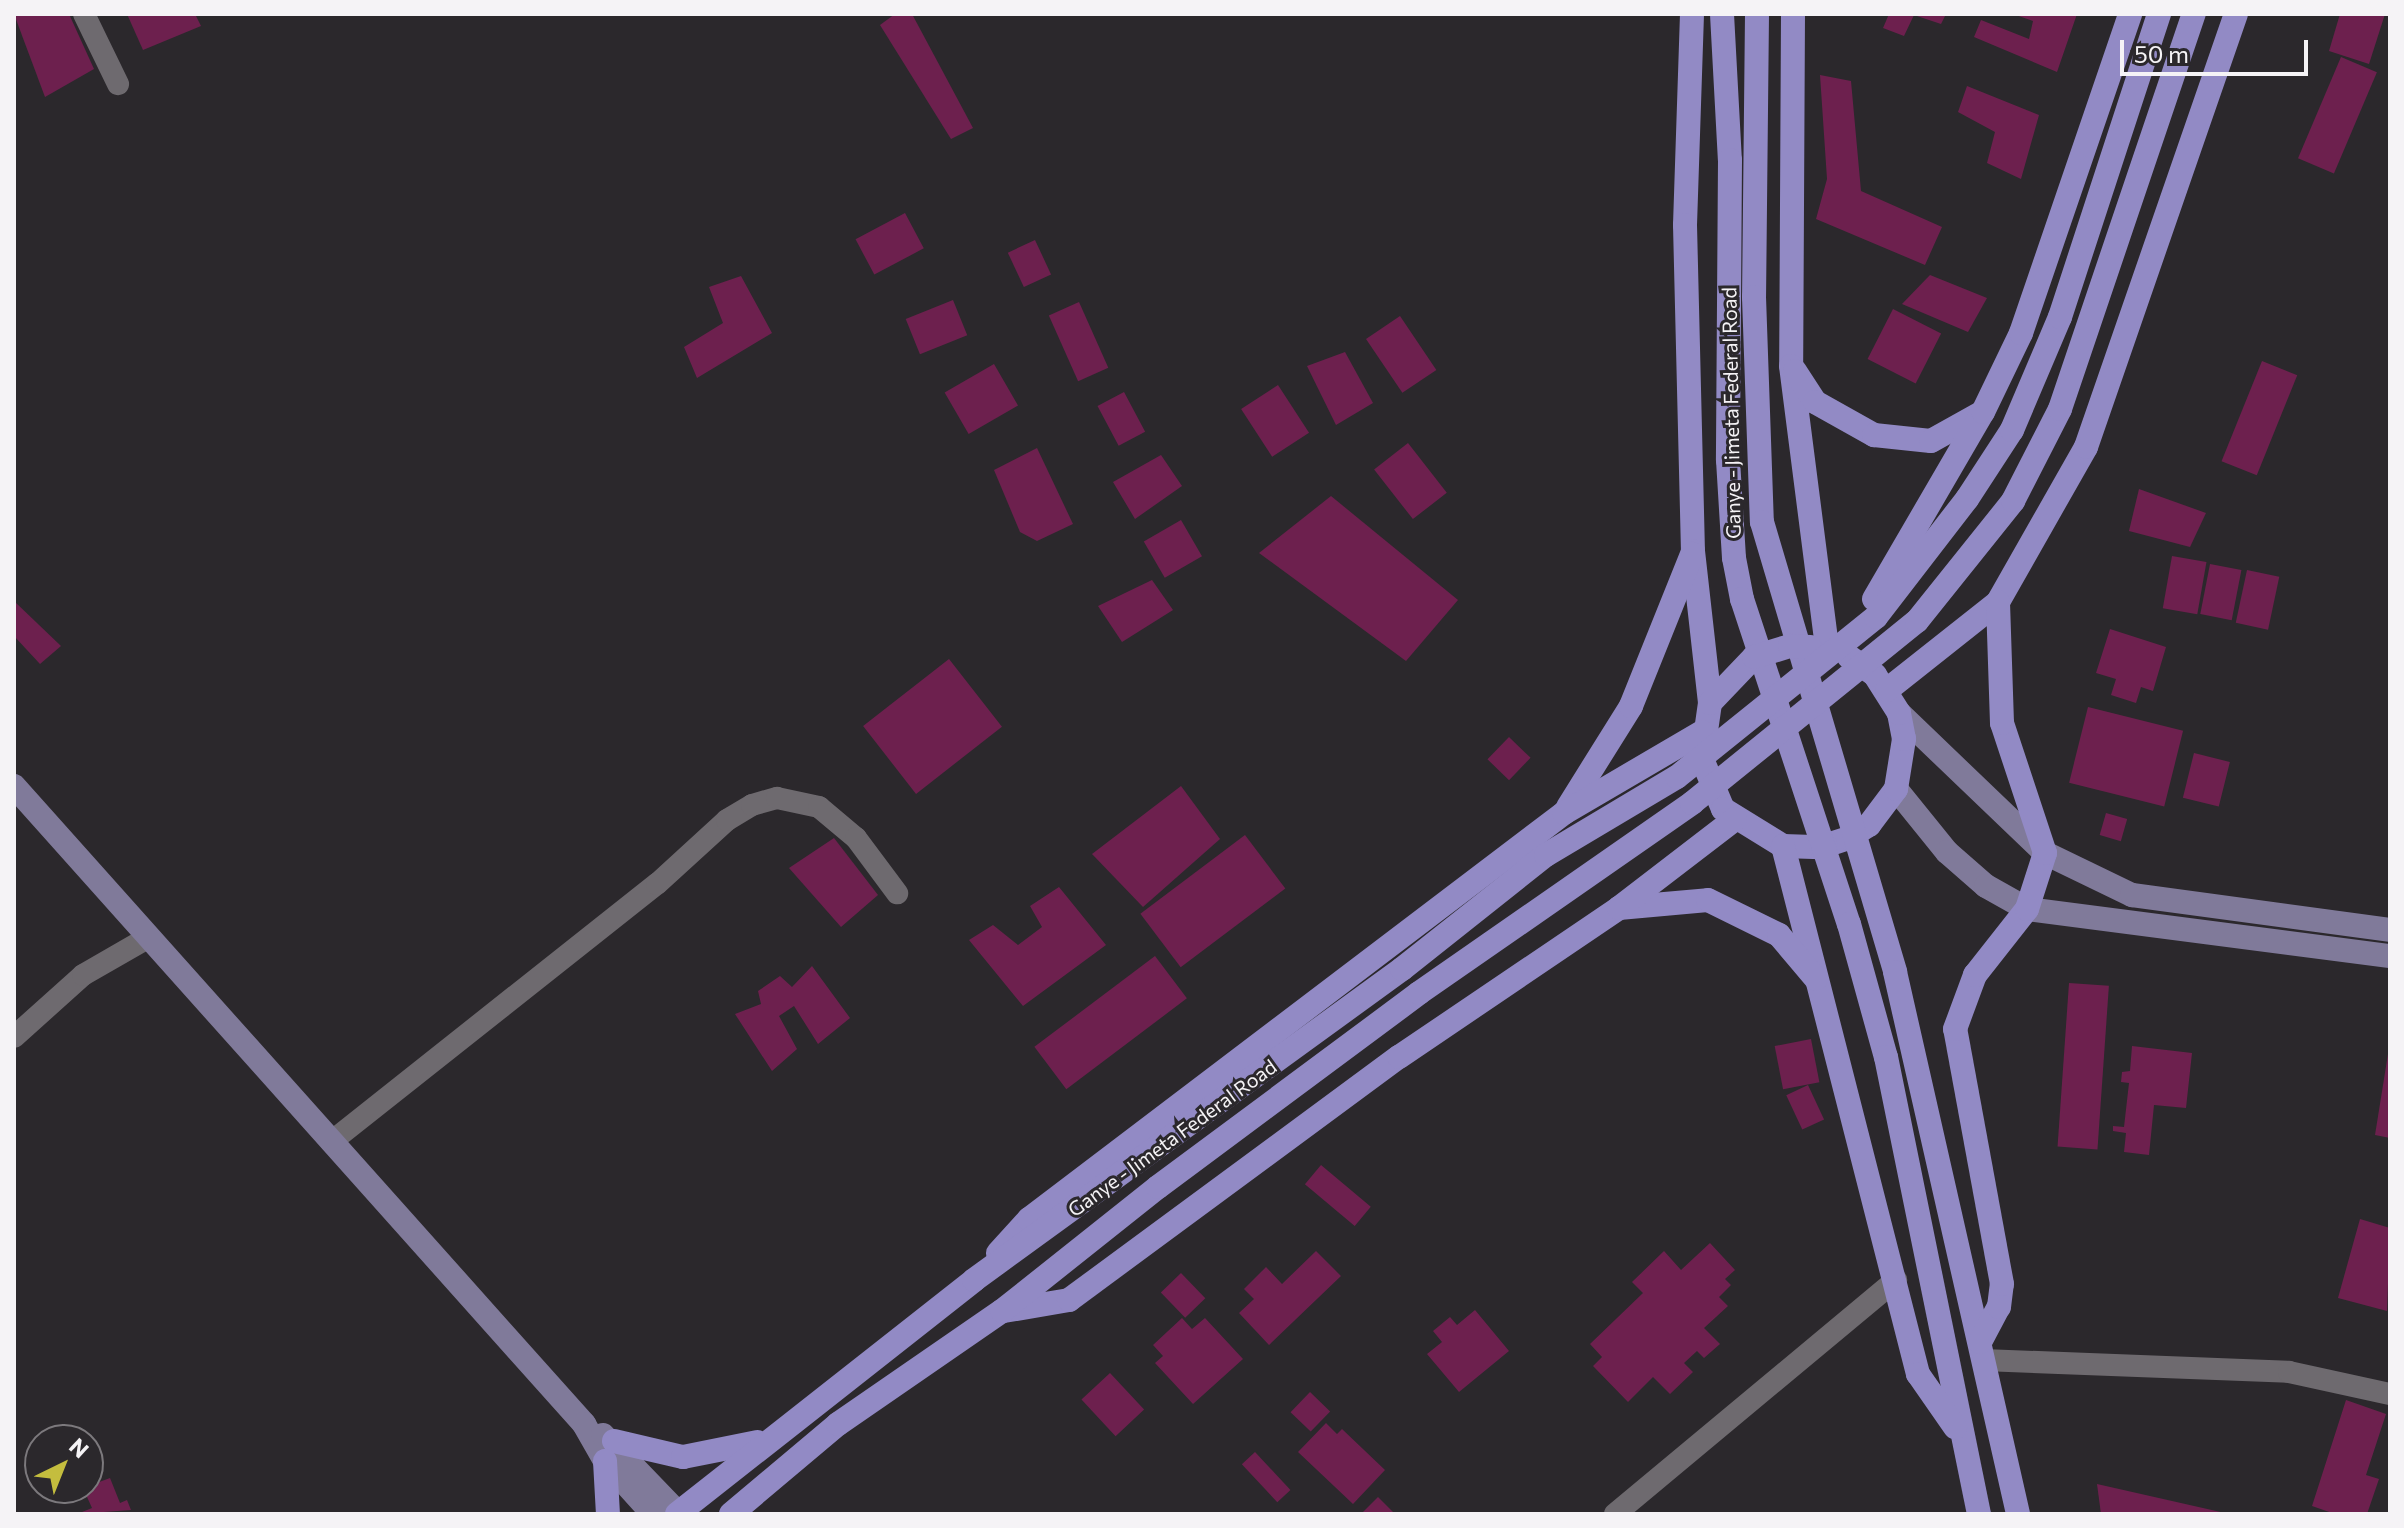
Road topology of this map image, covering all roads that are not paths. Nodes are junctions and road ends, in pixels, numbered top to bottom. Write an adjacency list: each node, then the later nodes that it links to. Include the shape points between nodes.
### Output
1 (84, 14): 10 (street)
2 (1692, 14): 13 (main road, via 1685,225)
3 (1722, 14): 40 (main road, Ganye - Jimeta Federal Road, via 1730,160 1728,460 1734,558 1742,599 1849,924 1886,1057 1944,1328)
4 (1757, 14): 38 (main road, Ganye - Jimeta Federal Road, via 1754,297 1762,522 1873,888)
5 (1793, 14): 11 (main road)
6 (2130, 14): 12 (main road, via 2021,333)
7 (2159, 14): 35 (main road, Ganye - Jimeta Federal Road, via 2060,317 2012,430 1967,499 1876,617 1677,777 1546,855 1402,969)
8 (2194, 14): 37 (main road, Ganye - Jimeta Federal Road, via 2060,409 2013,501 1917,621 1692,803 1419,993)
9 (2236, 14): 14 (main road, via 2086,447)
10 (118, 84)
11 (1791, 366): 12 (main road, via 1815,402 1874,435 1931,441); 15 (main road)
12 (1983, 412): 15 (main road)
13 (1693, 551): 17 (main road); 22 (main road, via 1631,706)
14 (1998, 602): 16 (main road); 25 (main road, via 2002,723)
15 (1835, 651): 16 (main road); 17 (main road, via 1790,646 1754,657)
16 (1887, 690): 18 (main road)
17 (1710, 703): 19 (main road)
18 (1899, 713): 21 (main road, via 1904,739); 25 (main road)
19 (1702, 732): 22 (main road); 23 (main road, via 1709,786)
20 (14, 786): 30 (main road)
21 (1896, 789): 24 (main road, via 1869,825 1848,838 1821,847); 28 (main road, via 1947,852 1986,886)
22 (1564, 813): 35 (main road, via 1029,1219)
23 (1735, 819): 24 (main road); 27 (main road)
24 (1783, 846): 32 (main road)
25 (2045, 853): 28 (main road); 29 (main road, via 2132,895)
26 (897, 893): 34 (street, via 856,838 819,807 777,798 752,805)
27 (1619, 908): 32 (main road, via 1708,900 1779,935); 37 (main road, via 1399,1057 1069,1300)
28 (2027, 909): 31 (main road); 38 (main road, via 1975,975 1955,1029 2002,1284 1999,1307)
29 (2390, 930)
30 (149, 937): 33 (street, via 83,975); 34 (main road)
31 (2390, 956)
32 (1822, 985): 36 (main road)
33 (14, 1037)
34 (331, 1142): 42 (main road)
35 (974, 1280): 41 (main road, Ganye - Jimeta Federal Road)
36 (1896, 1280): 40 (main road, via 1918,1374); 47 (street)
37 (1002, 1311): 46 (main road, Ganye - Jimeta Federal Road, via 838,1424)
38 (1981, 1351): 39 (street, via 2289,1372); 49 (main road, Ganye - Jimeta Federal Road)
39 (2390, 1394)
40 (1960, 1433): 48 (main road, Ganye - Jimeta Federal Road)
41 (772, 1437): 42 (main road, via 732,1451 683,1457); 45 (main road, Ganye - Jimeta Federal Road)
42 (609, 1451): 43 (main road); 44 (main road); 45 (main road)
43 (608, 1514)
44 (653, 1514)
45 (678, 1514)
46 (731, 1514)
47 (1615, 1514)
48 (1979, 1514)
49 (2018, 1514)

